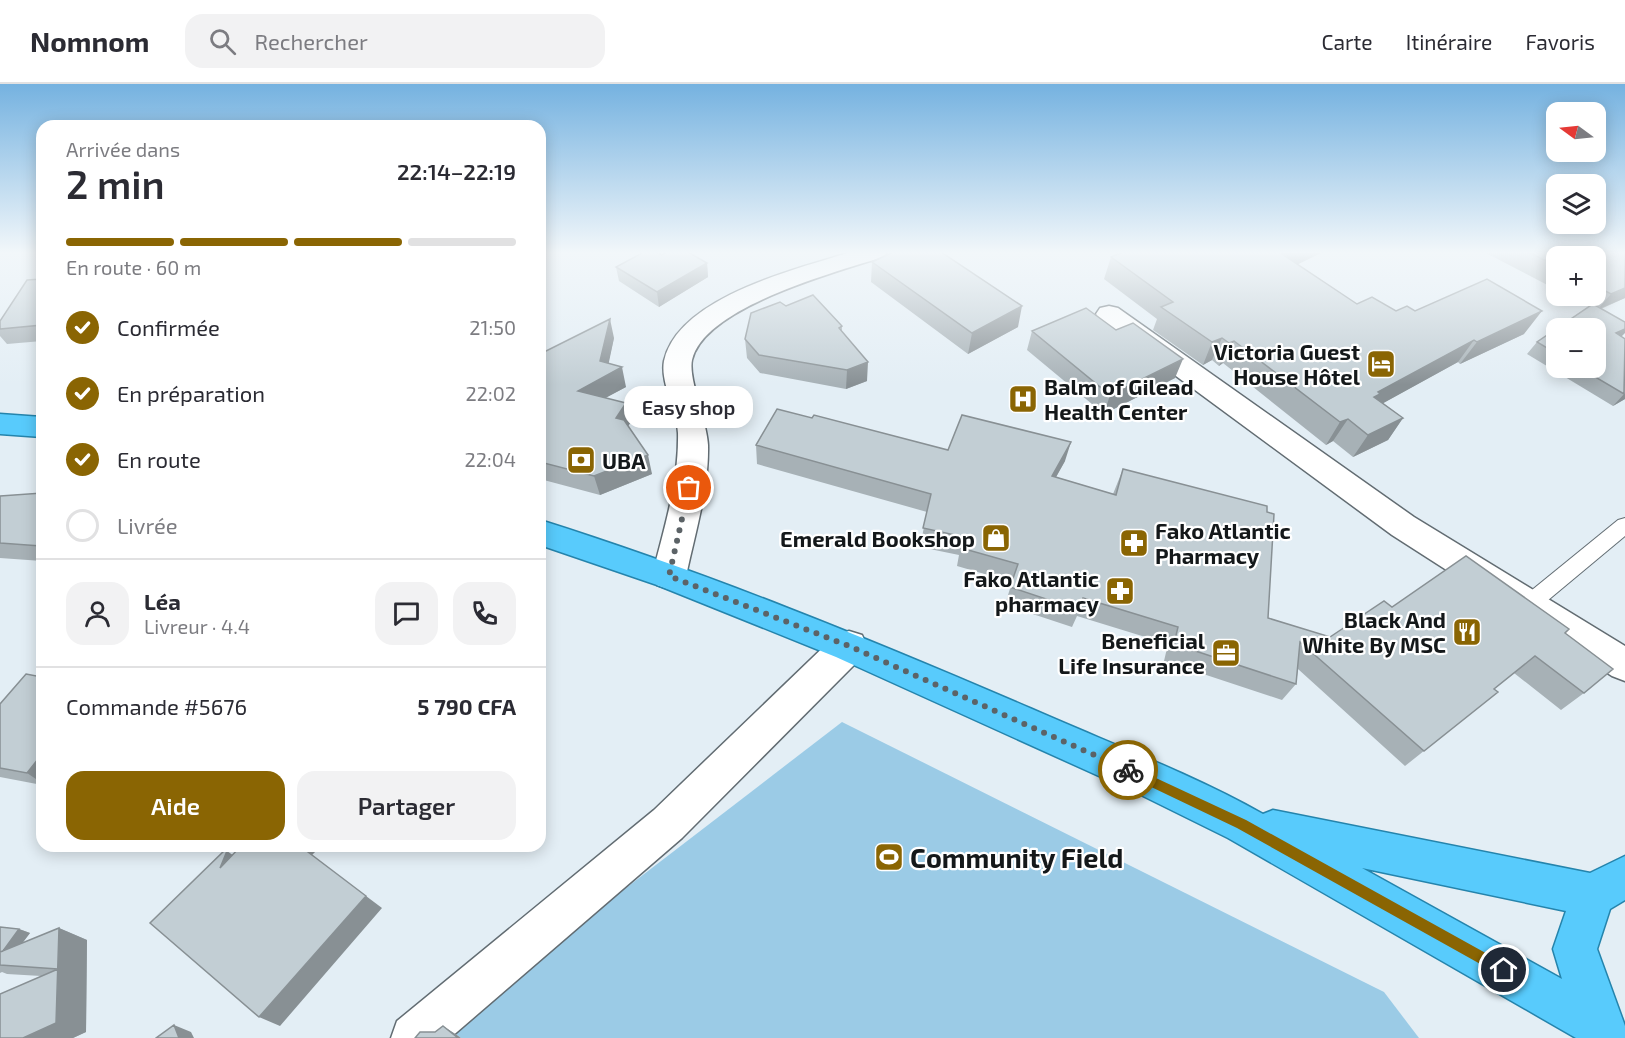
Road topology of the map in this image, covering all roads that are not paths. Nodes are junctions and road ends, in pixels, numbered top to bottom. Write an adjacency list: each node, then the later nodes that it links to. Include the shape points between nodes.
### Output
1 (748, 297): 7 (street, via 713,313 688,335 678,361 692,427 693,472)
2 (1109, 314): 8 (street, via 1394,520)
3 (0, 424): 4 (highway)
4 (36, 427)
5 (1625, 525): 8 (lane)
6 (546, 534): 7 (highway)
7 (669, 576): 9 (highway)
8 (1528, 605): 10 (street)
9 (849, 646): 11 (highway); 14 (street, via 668,824)
10 (1625, 664)
11 (1242, 824): 12 (highway); 13 (highway)
12 (1609, 886): 13 (highway, via 1575,949)
13 (1603, 1031)
14 (414, 1038)

